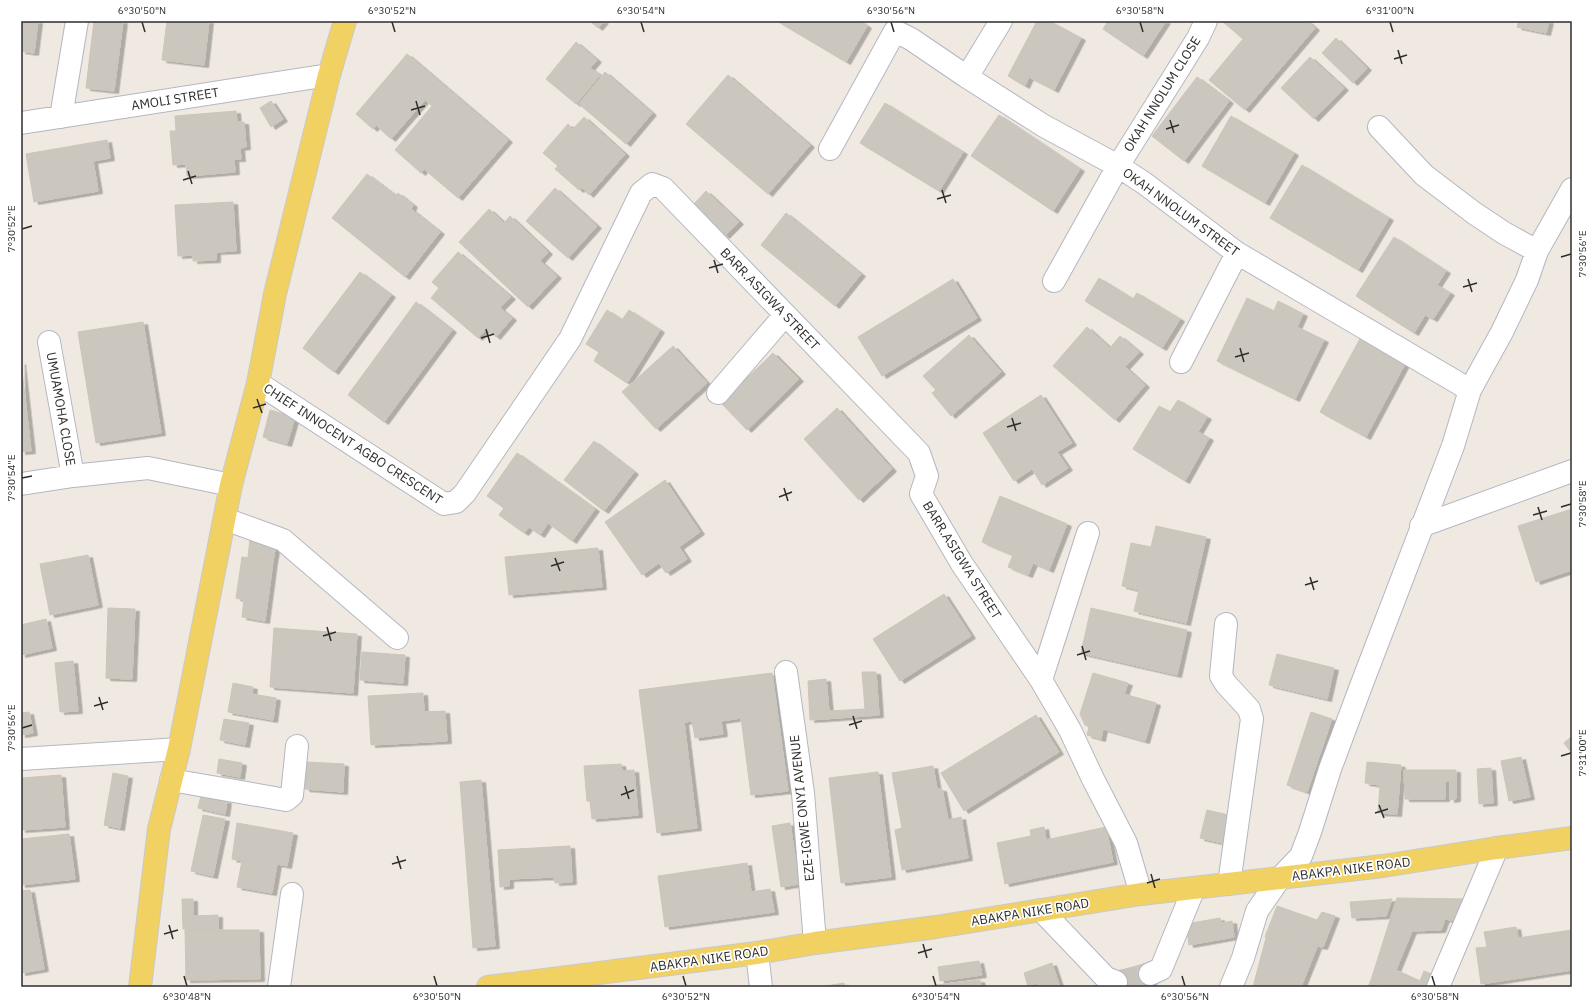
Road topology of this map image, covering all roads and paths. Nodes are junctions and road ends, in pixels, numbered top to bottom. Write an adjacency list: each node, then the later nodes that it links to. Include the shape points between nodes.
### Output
1 (77, 21): 7 (street)
2 (346, 21): 5 (main road)
3 (1001, 21): 6 (street)
4 (1206, 21): 11 (street, OKAH NNOLUM CLOSE)
5 (329, 74): 7 (street, AMOLI STREET); 20 (main road, via 275,294)
6 (967, 77): 10 (street, OKAH NNOLUM STREET, via 895,31); 11 (street, OKAH NNOLUM STREET, via 1044,126)
7 (61, 117): 8 (street, AMOLI STREET)
8 (21, 123)
9 (1379, 127): 14 (street, via 1424,175 1480,217)
10 (830, 149)
11 (1118, 166): 15 (street, OKAH NNOLUM STREET); 16 (street, OKAH NNOLUM CLOSE)
12 (652, 184): 17 (street, BARR.ASIGWA STREET, via 663,188); 20 (street, CHIEF INNOCENT AGBO CRESCENT, via 641,193 570,339 465,493 456,502 444,504)
13 (1572, 189): 14 (street)
14 (1537, 251): 21 (street, via 1527,280 1502,332)
15 (1237, 253): 19 (street); 21 (street, OKAH NNOLUM STREET)
16 (1054, 282)
17 (785, 315): 22 (street); 33 (street, BARR.ASIGWA STREET, via 920,453 927,476 921,494 962,564)
18 (49, 342): 24 (street, UMUAMOHA CLOSE)
19 (1181, 362)
20 (258, 383): 26 (main road)
21 (1470, 390): 28 (street, via 1453,446)
22 (718, 393)
23 (1572, 471): 28 (street)
24 (74, 476): 25 (street); 26 (street, via 148,468)
25 (21, 484)
26 (231, 485): 27 (main road)
27 (225, 519): 31 (street, via 283,540); 35 (main road)
28 (1421, 526): 40 (street, via 1333,761 1301,856)
29 (1088, 533): 33 (street)
30 (1226, 624): 41 (street, via 1222,676 1249,709 1252,719)
31 (397, 638)
32 (786, 672): 46 (street, EZE-IGWE ONYI AVENUE, via 803,794)
33 (1041, 680): 44 (street, BARR.ASIGWA STREET, via 1070,730 1126,843)
34 (297, 746): 37 (street, via 292,795 286,800)
35 (179, 749): 36 (street); 37 (main road)
36 (21, 760)
37 (171, 780): 50 (main road, via 160,829)
38 (1572, 838): 39 (main road, ABAKPA NIKE ROAD)
39 (1497, 848): 40 (main road, ABAKPA NIKE ROAD, via 1383,866); 55 (street)
40 (1280, 878): 41 (main road, ABAKPA NIKE ROAD); 54 (street, via 1257,911)
41 (1229, 884): 42 (main road, ABAKPA NIKE ROAD)
42 (1194, 888): 44 (main road, ABAKPA NIKE ROAD); 48 (street, via 1161,969)
43 (292, 894): 51 (street)
44 (1141, 894): 45 (main road, ABAKPA NIKE ROAD)
45 (1041, 910): 46 (main road, ABAKPA NIKE ROAD); 49 (street, via 1106,978)
46 (815, 943): 47 (main road, ABAKPA NIKE ROAD)
47 (757, 953): 52 (main road, ABAKPA NIKE ROAD); 53 (street)
48 (1150, 974)
49 (1116, 982)
50 (140, 987)
51 (278, 987)
52 (488, 987)
53 (760, 987)
54 (1231, 987)
55 (1438, 987)

